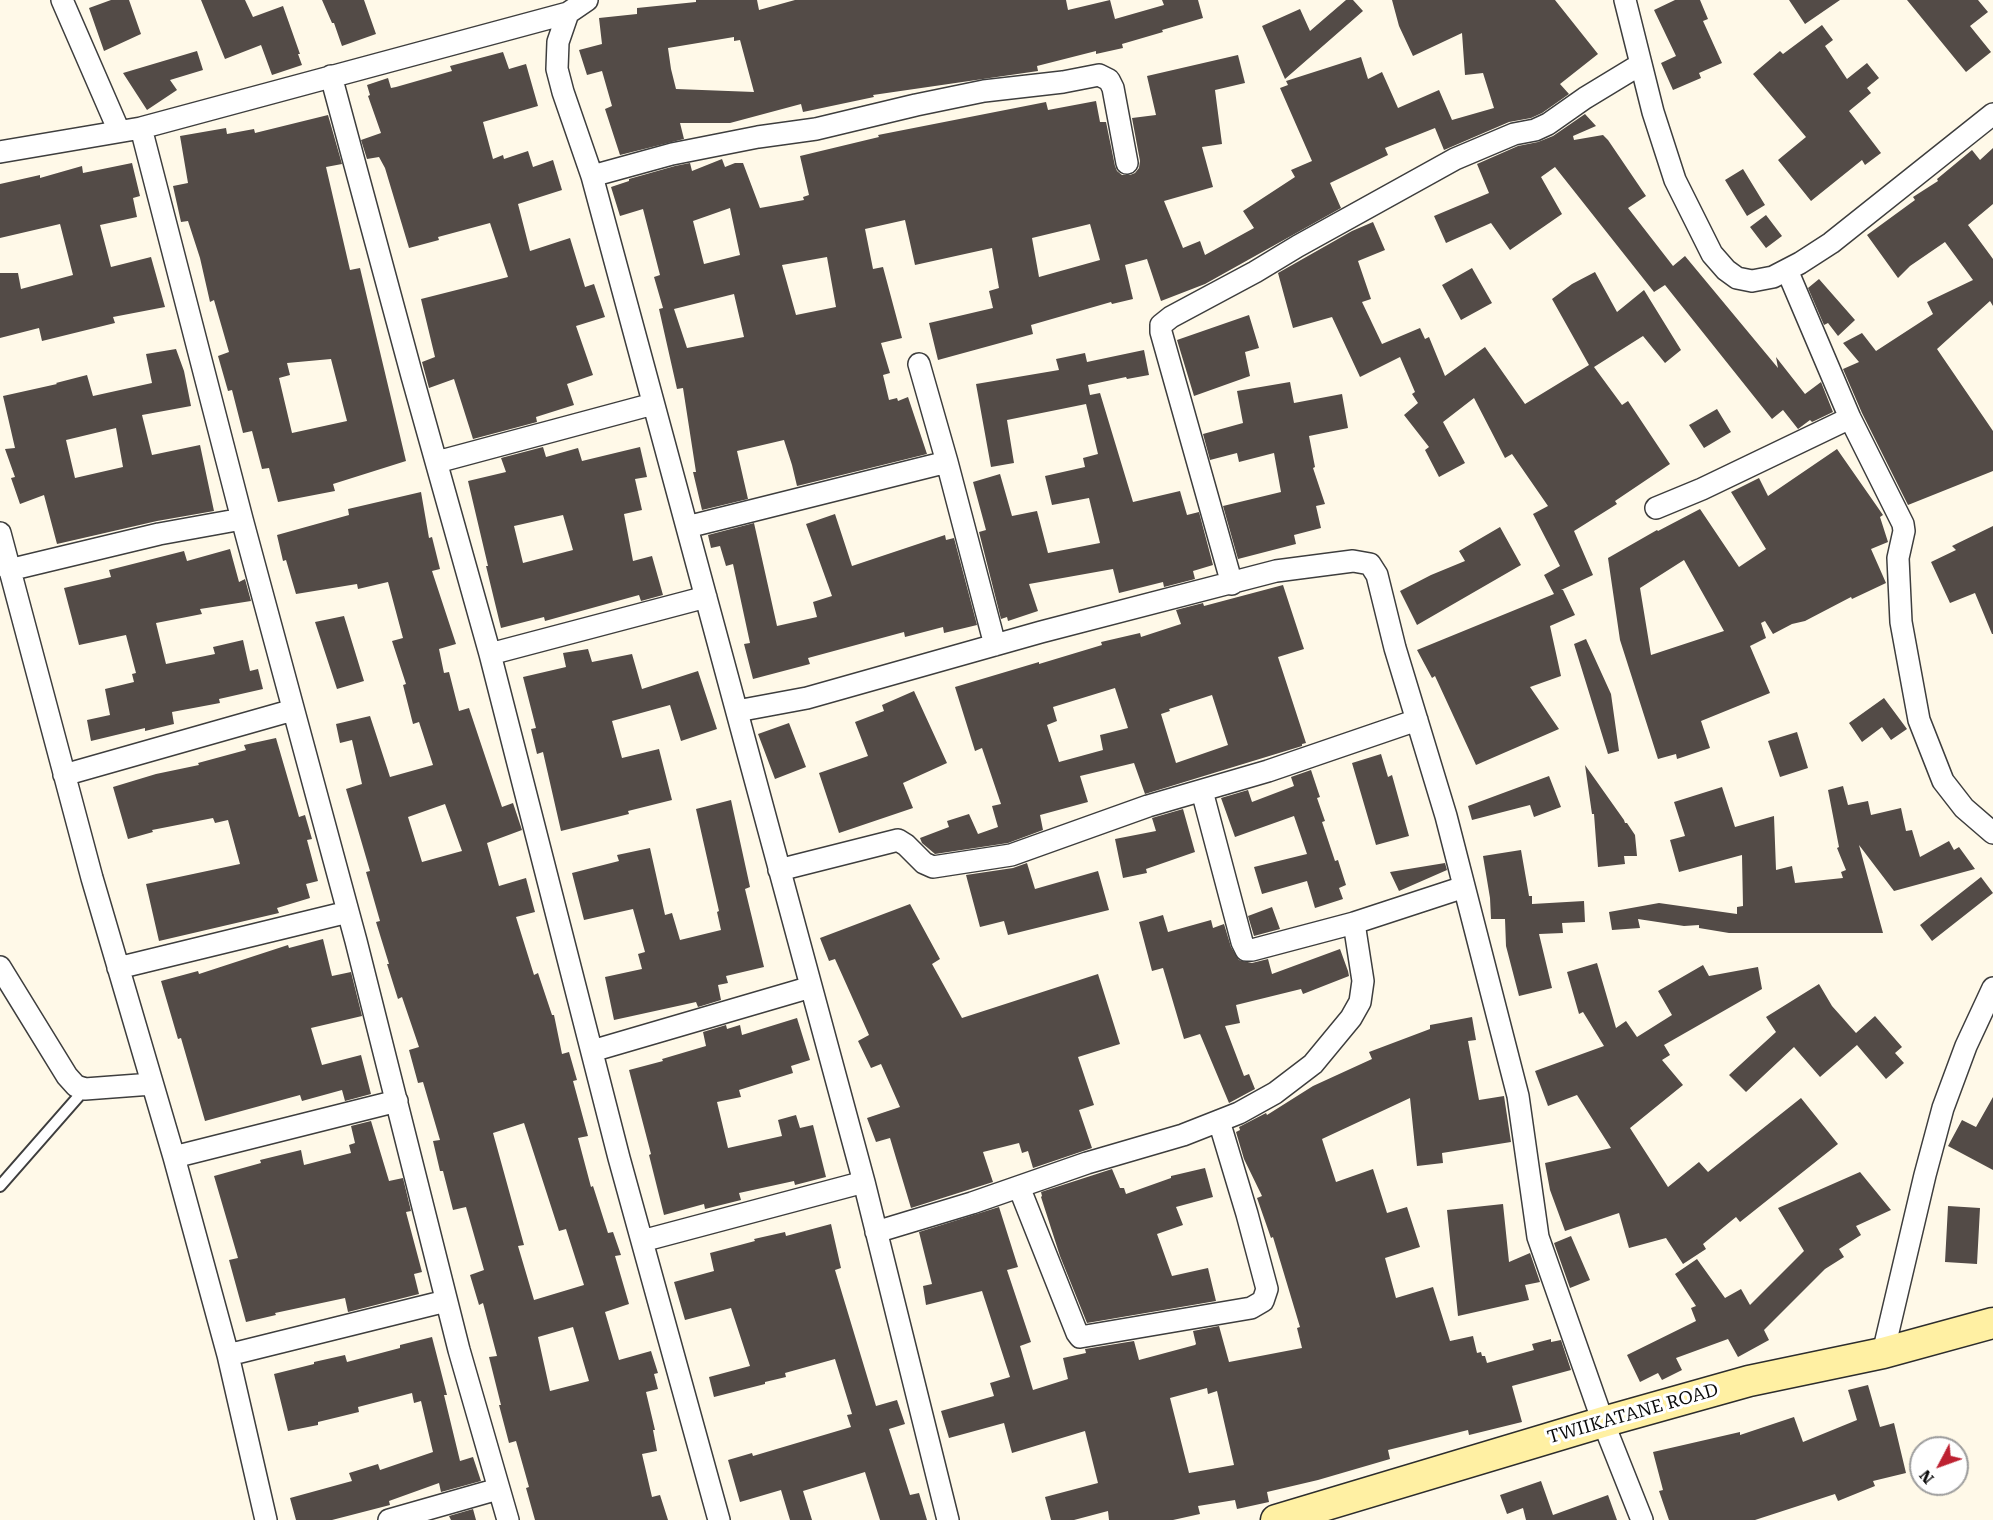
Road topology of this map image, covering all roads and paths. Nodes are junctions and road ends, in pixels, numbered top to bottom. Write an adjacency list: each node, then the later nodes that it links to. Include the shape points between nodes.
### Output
1 (62, 0): 9 (street)
2 (587, 0): 4 (street)
3 (1625, 0): 5 (street)
4 (568, 13): 6 (street); 12 (street, via 558,42 557,69)
5 (1641, 64): 13 (street, via 1676,180 1712,254 1737,278 1752,281); 24 (street, via 1548,124 1455,159 1161,325)
6 (331, 75): 8 (street); 17 (street)
7 (1993, 114): 13 (street, via 1831,243)
8 (141, 128): 9 (street); 20 (street)
9 (119, 132): 10 (street)
10 (0, 152)
11 (1127, 163): 12 (street, via 1113,88 1109,80 1099,75 939,100 816,129 672,154)
12 (592, 176): 15 (street)
13 (1786, 270): 16 (street)
14 (919, 364): 18 (street)
15 (654, 404): 17 (street); 21 (street)
16 (1850, 418): 19 (street); 33 (street, via 1903,524 1898,558 1901,622 1920,720 1943,782 1964,808)
17 (437, 462): 27 (street)
18 (947, 462): 21 (street); 26 (street)
19 (1656, 508)
20 (242, 519): 23 (street, via 159,534); 28 (street)
21 (687, 527): 25 (street)
22 (0, 533): 23 (street)
23 (9, 570): 31 (street)
24 (1232, 584): 26 (street); 30 (street, via 1276,572 1353,561 1370,564 1377,575)
25 (706, 597): 27 (street); 29 (street)
26 (995, 645): 29 (street, via 807,698)
27 (490, 654): 42 (street)
28 (293, 710): 31 (street); 36 (street)
29 (737, 711): 34 (street)
30 (1417, 720): 32 (street); 35 (street)
31 (64, 775): 39 (street)
32 (1202, 791): 34 (street, via 1011,855 933,867 898,840); 37 (street, via 1246,950)
33 (1993, 833)
34 (779, 870): 40 (street)
35 (1464, 887): 37 (street); 57 (street, via 1518,1096 1538,1237)
36 (348, 912): 39 (street); 45 (street)
37 (1354, 924): 46 (street, via 1363,981 1360,1002 1351,1018 1313,1064 1275,1094)
38 (0, 967): 44 (street, via 67,1076)
39 (118, 968): 43 (street)
40 (811, 987): 42 (street); 48 (street)
41 (1993, 988): 55 (street, via 1943,1108)
42 (592, 1051): 52 (street)
43 (152, 1084): 44 (street); 47 (street)
44 (85, 1089): 49 (lane)
45 (397, 1101): 47 (street); 53 (street)
46 (1219, 1121): 50 (street); 50 (street, via 1267,1289 1263,1301 1251,1308 1080,1337)
47 (174, 1157): 56 (street)
48 (864, 1182): 51 (street); 52 (street)
49 (0, 1186)
50 (1019, 1186): 51 (street)
51 (876, 1232): 63 (street)
52 (642, 1241): 62 (street)
53 (446, 1301): 56 (street); 58 (street)
54 (1993, 1323): 55 (street, TWIIKATANE ROAD)
55 (1883, 1353): 57 (street, TWIIKATANE ROAD, via 1749,1381)
56 (228, 1355): 59 (street)
57 (1604, 1422): 64 (street, TWIIKATANE ROAD); 65 (street)
58 (498, 1489): 60 (street); 61 (street)
59 (266, 1520)
60 (389, 1520)
61 (508, 1520)
62 (719, 1520)
63 (948, 1520)
64 (1276, 1520)
65 (1642, 1520)

